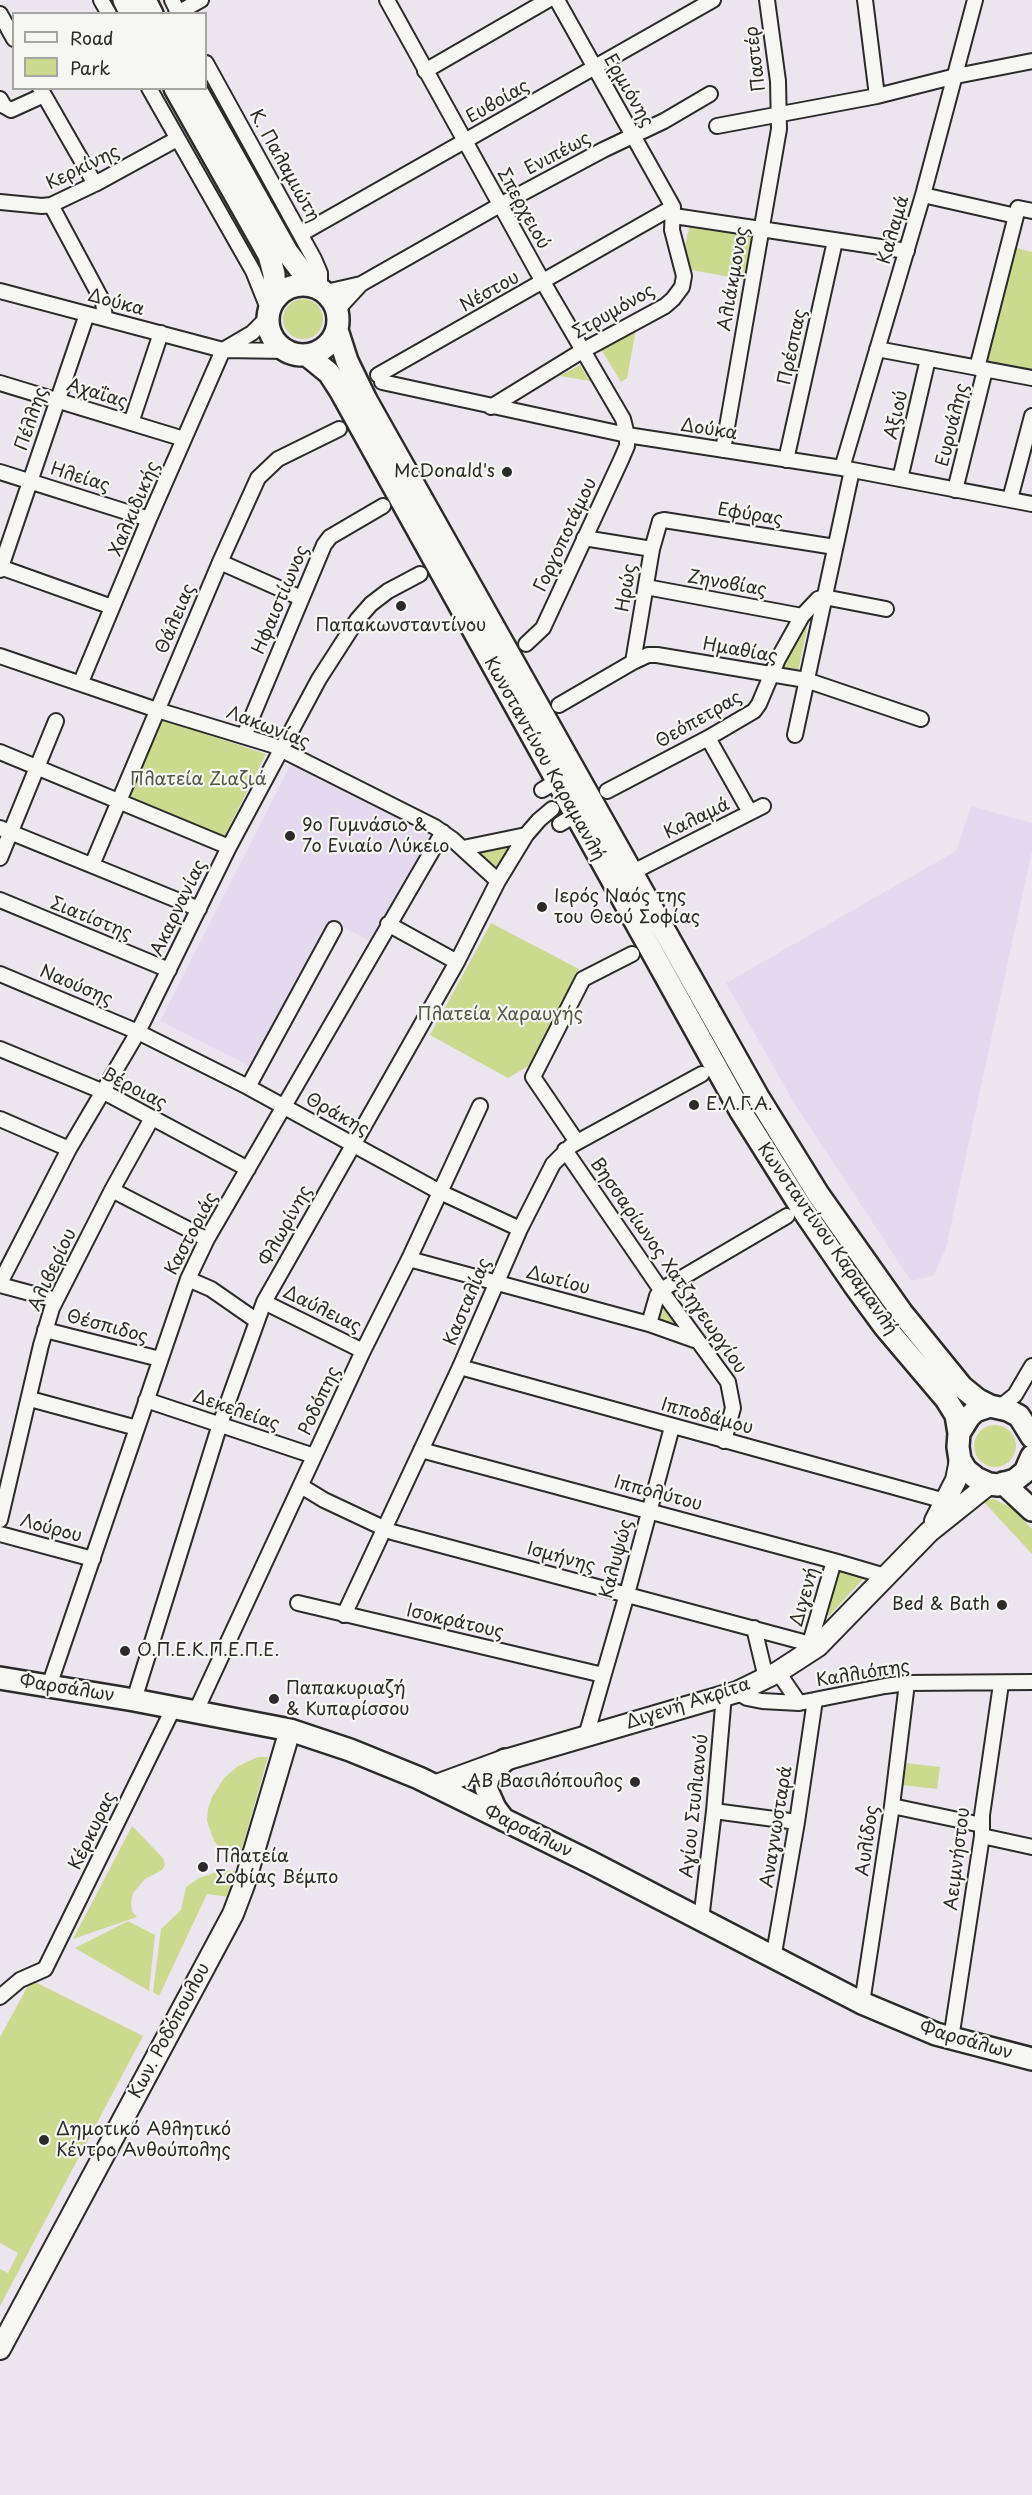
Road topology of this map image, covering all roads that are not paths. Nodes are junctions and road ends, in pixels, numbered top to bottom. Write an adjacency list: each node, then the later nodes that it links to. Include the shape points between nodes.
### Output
1 (201, 0): 9 (street)
2 (387, 0): 15 (street, Σπερχειού)
3 (548, 0): 15 (street)
4 (557, 0): 14 (street, Ερμιόνης)
5 (713, 0): 14 (street, Ευβοίας)
6 (767, 0): 24 (street, Παστέρ)
7 (865, 0): 22 (street)
8 (975, 0): 16 (street, Καλαμά)
9 (176, 10)
10 (0, 14): 11 (street)
11 (7, 33)
12 (1032, 61): 16 (street)
13 (207, 65): 38 (street, Κ. Παλαμιώτη)
14 (593, 66): 26 (street, Ερμιόνης); 28 (street, Ευβοίας)
15 (425, 70): 28 (street, Σπερχειού)
16 (956, 76): 22 (street); 30 (street, Καλαμά)
17 (150, 90): 27 (street, Κωνσταντίνου Καραμανλή)
18 (176, 90): 45 (main road, Κωνσταντίνου Καραμανλή, via 268,255 274,274)
19 (196, 90): 43 (main road, Κωνσταντίνου Καραμανλή, via 286,252)
20 (42, 92): 23 (street, via 11,111); 29 (street)
21 (710, 94): 26 (street, Ενιπέως)
22 (877, 96): 24 (street)
23 (0, 99)
24 (780, 114): 25 (street); 37 (street, Αλιάκμονος)
25 (717, 126)
26 (632, 136): 33 (street, Ενιπέως); 34 (street, Ερμιόνης)
27 (177, 139): 29 (street, Κερκίνης); 45 (street, Κωνσταντίνου Καραμανλή)
28 (464, 142): 33 (street, Σπερχειού); 38 (street, Ευβοίας)
29 (95, 184): 32 (street, Κερκίνης)
30 (923, 195): 36 (street); 40 (street, Καλαμά)
31 (0, 202): 32 (street, Κερκίνης)
32 (51, 205): 47 (street, via 103,302)
33 (500, 205): 41 (street, Σπερχειού); 42 (street, Ενιπέως)
34 (672, 207): 37 (street); 41 (street, Νέστου); 52 (street, Στρυμόνος, via 672,230 684,276 679,292 665,306)
35 (1032, 211): 36 (street, via 1018,208)
36 (1016, 216): 55 (street, Ευρυάλης)
37 (761, 229): 39 (street); 66 (street, Αλιάκμονος)
38 (301, 234): 43 (street, Κ. Παλαμιώτη, via 319,269)
39 (835, 241): 40 (street); 67 (street, Πρέσπας)
40 (907, 251): 50 (street, Καλαμά)
41 (543, 282): 52 (street, Σπερχειού); 57 (street, Νέστου)
42 (361, 284): 43 (street, Ενιπέως); 48 (street, Ενιπέως)
43 (320, 289): 45 (main road, via 290,287); 48 (main road, Κωνσταντίνου Καραμανλή, via 332,299)
44 (0, 291): 46 (street, Δούκα)
45 (271, 309): 51 (street, via 252,333); 53 (main road, Κωνσταντίνου Καραμανλή, via 273,337)
46 (87, 314): 47 (street, Δούκα); 59 (street, Πέλλης)
47 (105, 318): 49 (street, Δούκα)
48 (337, 320): 53 (main road, via 326,346); 118 (main road, Κωνσταντίνου Καραμανλή, via 347,361 366,400)
49 (161, 333): 51 (street, Δούκα); 62 (street)
50 (877, 349): 54 (street); 68 (street, Καλαμά)
51 (224, 350): 53 (street, Δούκα); 65 (street, Χαλκιδικής)
52 (582, 351): 60 (street, Στρυμόνος); 64 (street, Σπερχειού, via 623,419)
53 (297, 353): 169 (main road, Κωνσταντίνου Καραμανλή, via 329,373 340,390 568,820 740,1110 855,1286 946,1399 956,1415)
54 (928, 359): 55 (street); 70 (street, Αξιού)
55 (981, 369): 56 (street); 72 (street, Ευρυάλης)
56 (1032, 378)
57 (380, 379): 60 (street, Δούκα)
58 (0, 383): 59 (street, Αχαΐας)
59 (57, 401): 62 (street, Αχαΐας); 71 (street, Πέλλης)
60 (491, 407): 64 (street, Δούκα)
61 (1032, 416): 73 (street)
62 (131, 423): 65 (street, Αχαΐας)
63 (339, 429): 81 (street, Θάλειας, via 268,466 255,485)
64 (627, 435): 66 (street, Δούκα); 78 (street, Γοργοποτάμου, via 627,446)
65 (184, 439): 76 (street, Χαλκιδικής)
66 (723, 450): 67 (street, Δούκα)
67 (786, 460): 68 (street, Δούκα)
68 (847, 469): 70 (street, Δούκα); 79 (street, Καλαμά)
69 (0, 472): 71 (street, Ηλείας)
70 (900, 479): 72 (street, Δούκα)
71 (30, 482): 76 (street, Ηλείας); 82 (street, Πέλλης)
72 (955, 490): 73 (street, Δούκα)
73 (1010, 499): 74 (street, Δούκα)
74 (1032, 504)
75 (383, 506): 86 (street, Ηφαιστίωνος, via 330,537)
76 (149, 519): 87 (street, Χαλκιδικής)
77 (660, 521): 79 (street, Εφύρας); 80 (street, Ηρώς)
78 (584, 538): 80 (street); 90 (street, Γοργοποτάμου, via 543,628)
79 (835, 547): 85 (street, Καλαμά)
80 (652, 549): 84 (street, Ηρώς)
81 (220, 562): 86 (street); 97 (street, Θάλειας)
82 (0, 568): 87 (street)
83 (420, 573): 103 (street, Ακαρνανίας, via 388,591 363,613 319,679)
84 (646, 587): 89 (street, Ζηνοβίας); 92 (street, Ηρώς)
85 (824, 597): 88 (street); 89 (street, Θεόπετρας); 94 (street, Καλαμά)
86 (301, 598): 101 (street, Ηφαιστίωνος)
87 (112, 607): 95 (street, Χαλκιδικής)
88 (886, 609)
89 (802, 616): 93 (street, Θεόπετρας)
90 (526, 644)
91 (0, 656): 95 (street, Λακωνίας)
92 (633, 662): 93 (street, Ημαθίας, via 648,655); 96 (street, Ημαθίας)
93 (770, 675): 94 (street, Ημαθίας); 102 (street, Θεόπετρας, via 753,711)
94 (806, 680): 98 (street, Ημαθίας); 100 (street, Καλαμά)
95 (81, 682): 97 (street, Λακωνίας)
96 (559, 705)
97 (157, 710): 101 (street, Λακωνίας); 107 (street, Θάλειας)
98 (921, 719)
99 (56, 722): 105 (street)
100 (795, 735)
101 (244, 736): 103 (street, Λακωνίας)
102 (708, 738): 106 (street, Θεόπετρας); 109 (street)
103 (282, 750): 112 (street, Λακωνίας); 114 (street, Ακαρνανίας)
104 (0, 752): 105 (street)
105 (37, 768): 107 (street); 111 (street)
106 (607, 791)
107 (119, 801): 114 (street); 117 (street, Θάλειας)
108 (763, 806): 118 (street, Καλαμά)
109 (747, 807)
110 (552, 809): 113 (street, Φλωρίνης)
111 (5, 830): 116 (street); 117 (street)
112 (443, 832): 115 (street, Λακωνίας); 122 (street, Καστοριάς)
113 (526, 836): 115 (street); 119 (street, Φλωρίνης)
114 (229, 847): 121 (street, Ακαρνανίας)
115 (463, 848): 119 (street, Λακωνίας)
116 (0, 858)
117 (92, 865): 121 (street)
118 (639, 869): 164 (main road, Κωνσταντίνου Καραμανλή, via 748,1080 818,1194 932,1352 962,1387 978,1400)
119 (498, 881): 125 (street, Φλωρίνης)
120 (0, 900): 126 (street, Σιατίστης)
121 (199, 909): 126 (street, Ακαρνανίας)
122 (388, 924): 125 (street); 134 (street, Καστοριάς)
123 (334, 929): 131 (street)
124 (632, 954): 138 (street, Βησσαρίωνος Χατζηγεωργίου, via 583,979 533,1077)
125 (457, 962): 137 (street, Φλωρίνης)
126 (169, 970): 128 (street, Ακαρνανίας)
127 (0, 974): 128 (street, Ναούσης)
128 (138, 1032): 131 (street, Θράκης); 132 (street, Ακαρνανίας)
129 (0, 1049): 132 (street, Βέροιας)
130 (702, 1074): 138 (street, Κασταλίας)
131 (248, 1087): 134 (street, Θράκης)
132 (104, 1092): 135 (street, Βέροιας); 139 (street, Ακαρνανίας)
133 (480, 1106): 142 (street, Ροδόπης)
134 (284, 1107): 137 (street, Θράκης); 140 (street, Καστοριάς)
135 (152, 1118): 140 (street, Βέροιας); 141 (street, Αλιβερίου)
136 (0, 1119): 139 (street)
137 (353, 1145): 142 (street, Θράκης); 152 (street, Φλωρίνης)
138 (571, 1146): 144 (street, Κασταλίας, via 553,1164); 150 (street, Βησσαρίωνος Χατζηγεωργίου)
139 (69, 1149): 149 (street, Ακαρνανίας)
140 (248, 1168): 145 (street, Καστοριάς)
141 (112, 1190): 145 (street); 151 (street, Αλιβερίου)
142 (440, 1192): 144 (street, Θράκης); 146 (street, Ροδόπης)
143 (787, 1216): 150 (street)
144 (520, 1229): 148 (street, Κασταλίας)
145 (207, 1239): 147 (street, Καστοριάς)
146 (409, 1259): 148 (street, Δωτίου); 157 (street, Ροδόπης)
147 (188, 1279): 153 (street, via 211,1289); 158 (street, Καστοριάς)
148 (496, 1283): 154 (street, Δωτίου); 160 (street, Κασταλίας)
149 (0, 1284): 151 (street)
150 (661, 1290): 154 (street); 156 (street, Βησσαρίωνος Χατζηγεωργίου)
151 (56, 1300): 155 (street, Αλιβερίου)
152 (264, 1302): 153 (street, Φλωρίνης); 157 (street, Δαύλειας)
153 (257, 1321): 165 (street, Φλωρίνης)
154 (649, 1324): 156 (street, Δωτίου)
155 (45, 1330): 158 (street, Θέσπιδος); 162 (street, Αλιβερίου)
156 (697, 1341): 170 (street, Βησσαρίωνος Χατζηγεωργίου, via 732,1390 734,1408)
157 (363, 1351): 172 (street, Ροδόπης)
158 (160, 1359): 163 (street, Καστοριάς)
159 (1032, 1366): 161 (street)
160 (460, 1367): 166 (street, Ιπποδάμου); 171 (street, Κασταλίας)
161 (1023, 1382): 164 (street, via 1015,1395); 168 (street, via 1019,1406)
162 (30, 1399): 167 (street); 180 (street, Αλιβερίου)
163 (146, 1400): 165 (street, Δεκελείας); 167 (street, Καστοριάς)
164 (995, 1406): 168 (main road, Κωνσταντίνου Καραμανλή, via 1012,1412); 169 (main road, via 975,1411)
165 (220, 1424): 172 (street, Δεκελείας); 200 (street, Φλωρίνης)
166 (672, 1427): 170 (street, Ιπποδάμου); 178 (street, Καλυψώς)
167 (136, 1428): 184 (street, Καστοριάς)
168 (1028, 1429)
169 (959, 1433): 173 (main road, Κωνσταντίνου Καραμανλή)
170 (724, 1441): 177 (street, Ιπποδάμου)
171 (421, 1450): 178 (street, Ιππολύτου); 181 (street, Κασταλίας)
172 (314, 1456): 176 (street, Ροδόπης)
173 (960, 1460): 175 (main road, via 970,1474); 177 (main road, Διγενή Ακρίτα, via 956,1480)
174 (1032, 1460): 175 (main road, via 1020,1477)
175 (996, 1484): 179 (main road); 182 (main road, Διγενή Ακρίτα)
176 (301, 1486): 181 (street, Ισμήνης); 204 (street, Ροδόπης)
177 (945, 1501): 182 (main road, Διγενή Ακρίτα)
178 (649, 1510): 185 (street, Ιππολύτου); 187 (street, Καλυψώς)
179 (1032, 1510)
180 (0, 1520)
181 (383, 1529): 187 (street, Ισμήνης); 189 (street, Κασταλίας)
182 (929, 1532): 186 (main road, Διγενή Ακρίτα)
183 (0, 1534): 184 (street, Λούρου)
184 (93, 1559): 198 (street, Καστοριάς)
185 (834, 1561): 186 (street, Ιππολύτου); 191 (street, Διγενή)
186 (885, 1576): 191 (main road, Διγενή Ακρίτα)
187 (627, 1594): 190 (street, Ισμήνης); 192 (street, Καλυψώς)
188 (298, 1603): 189 (street, Ισοκράτους)
189 (344, 1615): 192 (street, Ισοκράτους)
190 (754, 1628): 191 (street, Ισμήνης); 193 (street)
191 (814, 1644): 193 (main road, Διγενή Ακρίτα)
192 (603, 1675): 206 (street, Καλυψώς)
193 (772, 1675): 199 (main road, Διγενή Ακρίτα); 202 (street)
194 (0, 1678): 198 (main road, Φαρσάλων)
195 (1032, 1682): 197 (street, Καλλιόπης)
196 (907, 1683): 197 (street, Καλλιόπης); 201 (street, Καλλιόπης); 209 (street, Αυλίδος)
197 (1001, 1684): 213 (street, Αειμνήστου)
198 (49, 1686): 200 (main road, Φαρσάλων)
199 (730, 1693): 202 (street, Καλλιόπης, via 762,1701); 206 (main road, Διγενή Ακρίτα); 210 (street, Αγίου Στυλιανού)
200 (134, 1700): 203 (main road, Φαρσάλων)
201 (815, 1700): 202 (street, Καλλιόπης); 212 (street, Αναγνωσταρά)
202 (799, 1703)
203 (173, 1709): 204 (main road, Φαρσάλων); 217 (street, Κέρκυρας, via 45,1969 20,1980)
204 (195, 1713): 205 (main road, Φαρσάλων)
205 (290, 1731): 208 (main road, Φαρσάλων, via 350,1750); 221 (main road, Κων. Ροδόπουλου, via 233,1914)
206 (586, 1736): 207 (main road, Διγενή Ακρίτα)
207 (505, 1760): 208 (main road, Διγενή Ακρίτα); 211 (main road, via 489,1775 486,1788)
208 (434, 1786): 211 (main road, Φαρσάλων)
209 (892, 1806): 213 (street); 218 (street, Αυλίδος)
210 (714, 1811): 212 (street); 215 (street, Αγίου Στυλιανού)
211 (504, 1821): 215 (main road, Φαρσάλων)
212 (798, 1822): 216 (street, Αναγνωσταρά)
213 (982, 1831): 214 (street); 219 (street, Αειμνήστου)
214 (1032, 1847)
215 (701, 1920): 216 (main road, Φαρσάλων)
216 (773, 1959): 218 (main road, Φαρσάλων)
217 (0, 1997)
218 (862, 2003): 219 (main road, Φαρσάλων)
219 (951, 2039): 220 (main road, Φαρσάλων)
220 (1032, 2059)
221 (0, 2349)

